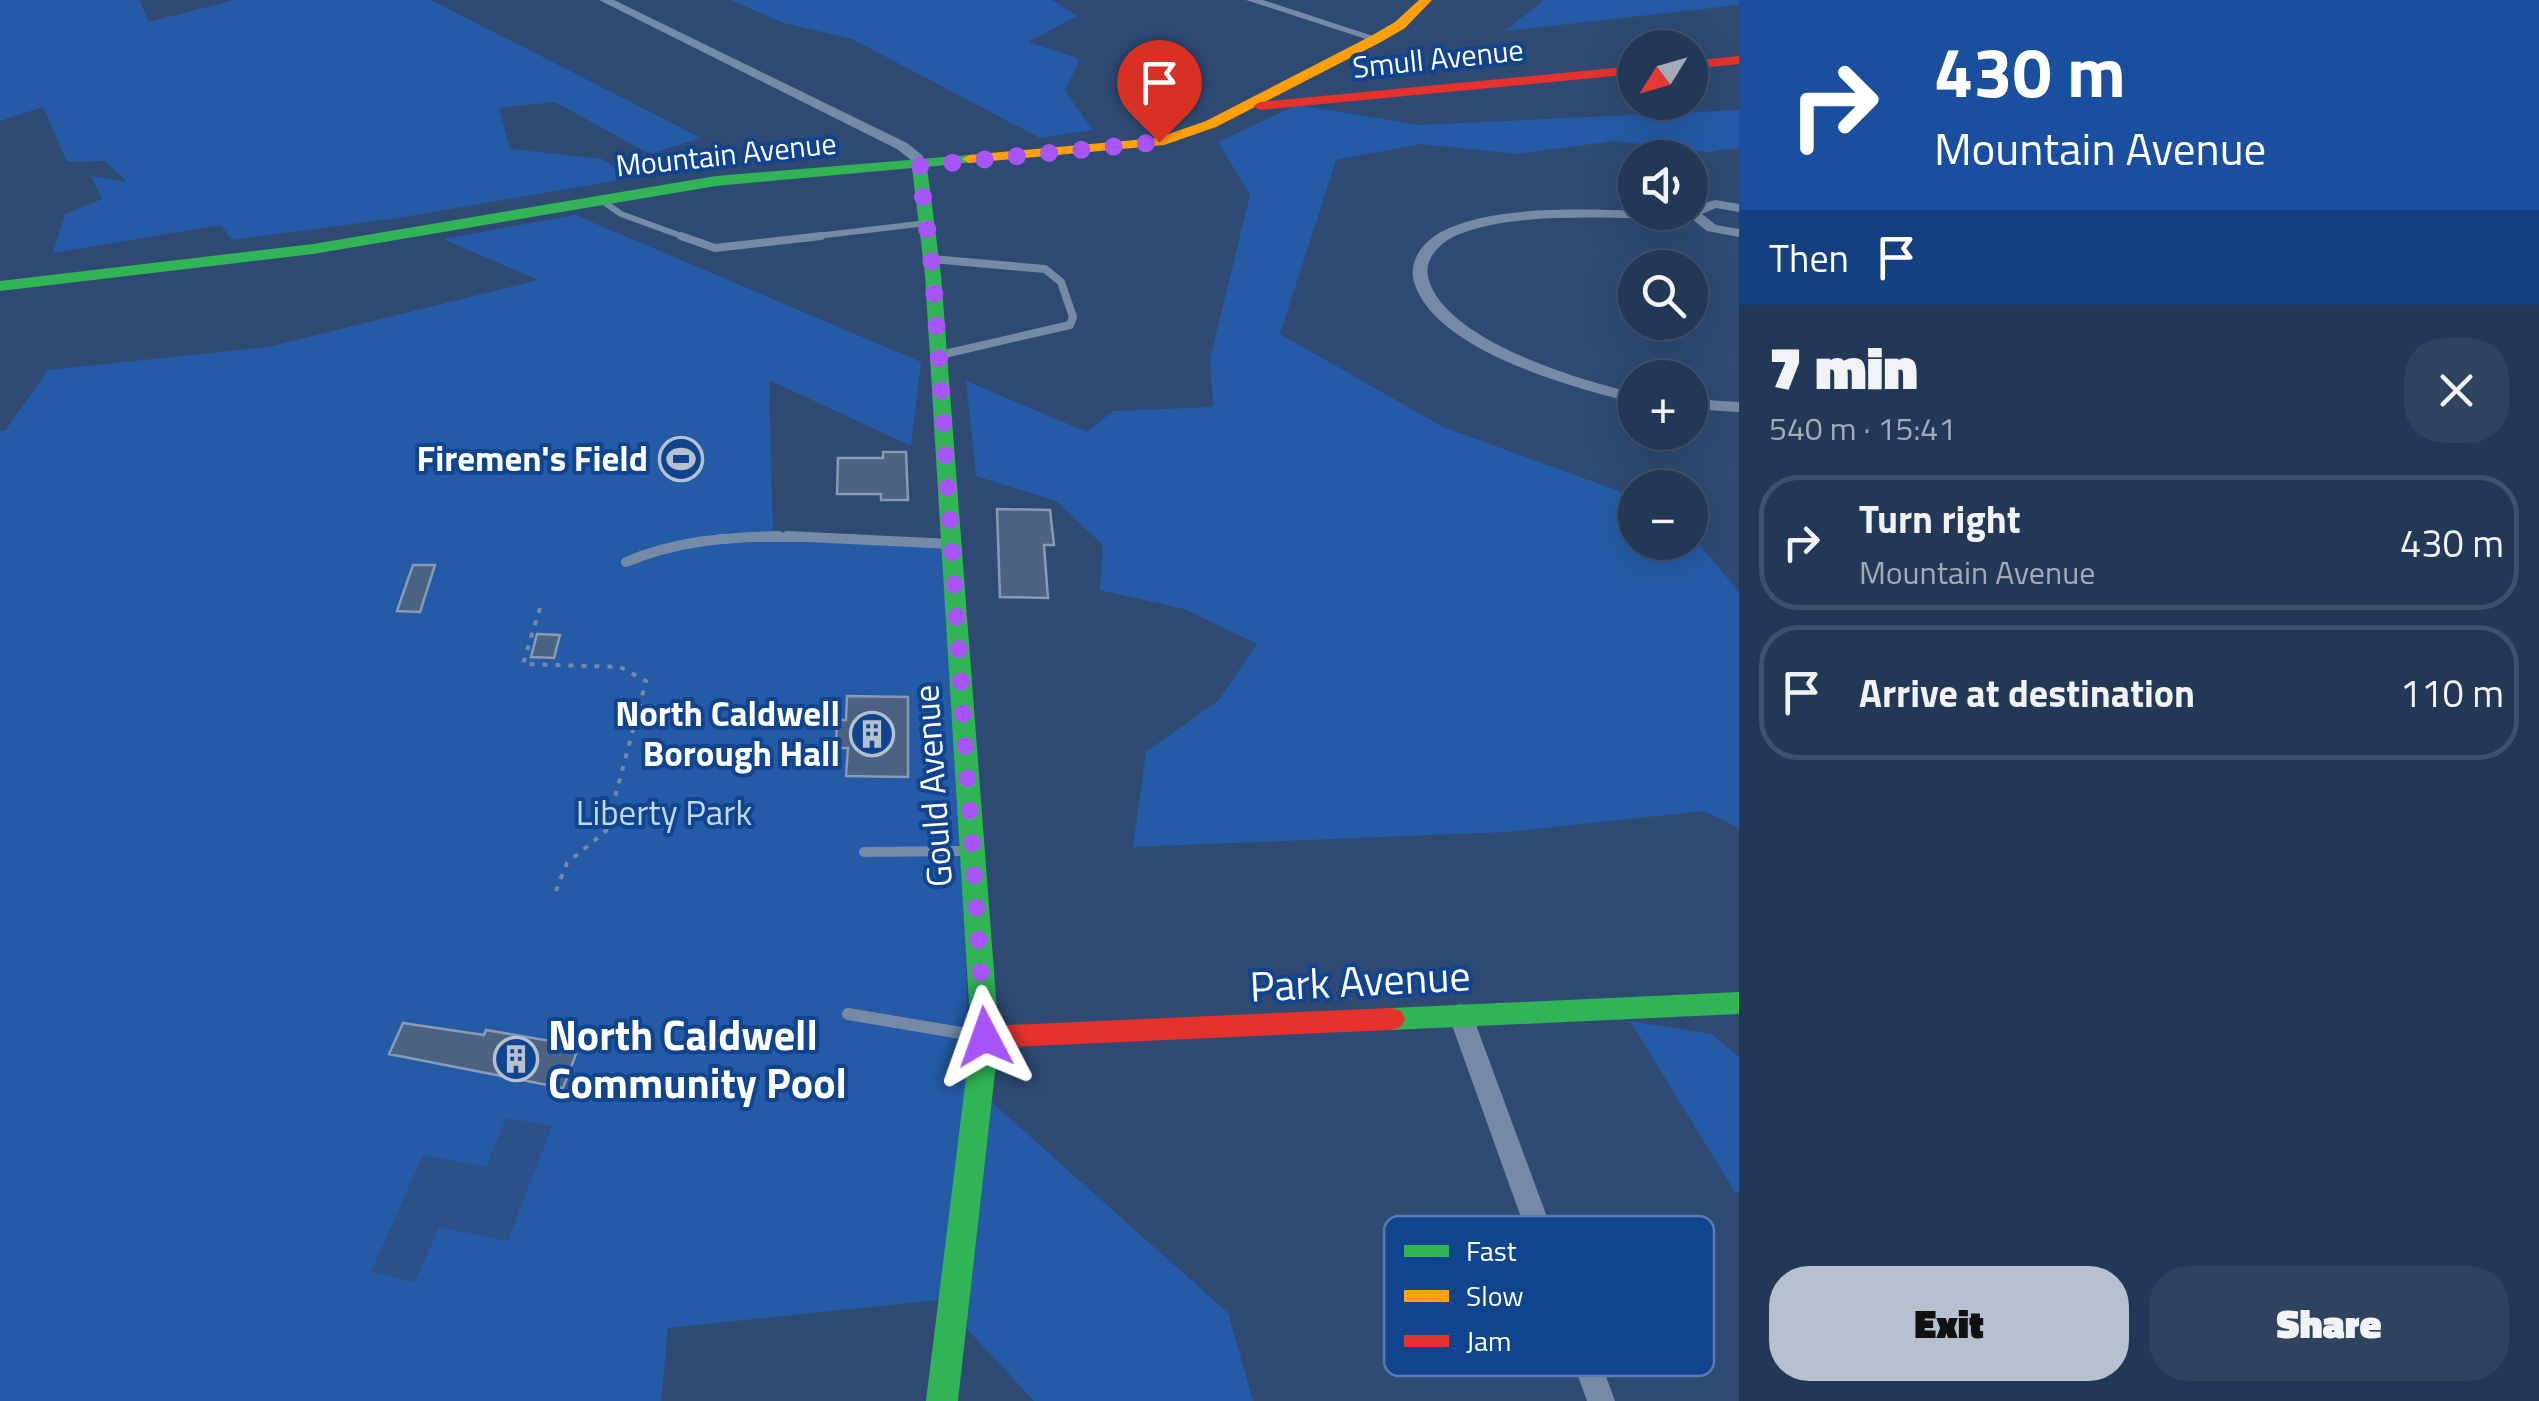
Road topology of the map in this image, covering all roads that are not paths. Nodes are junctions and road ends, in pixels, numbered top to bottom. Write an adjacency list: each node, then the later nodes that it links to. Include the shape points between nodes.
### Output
1 (605, 0): 11 (street, via 902,146)
2 (1252, 0): 4 (street)
3 (1426, 0): 4 (street, Mountain Avenue)
4 (1376, 38): 8 (street, Mountain Avenue)
5 (1739, 60): 6 (street)
6 (1708, 63)
7 (1618, 72): 9 (street, Smull Avenue)
8 (1294, 82): 9 (street); 10 (street, Mountain Avenue)
9 (1347, 98): 10 (street, Smull Avenue)
10 (1248, 105): 11 (street, Mountain Avenue, via 1159,142)
11 (919, 166): 12 (street, Mountain Avenue, via 716,181); 16 (street, Gould Avenue)
12 (600, 200): 16 (lane, via 716,248); 20 (street, Mountain Avenue, via 278,254)
13 (1708, 205): 14 (street)
14 (1739, 208)
15 (1618, 218): 22 (street, via 1486,222 1444,237 1421,262 1419,276 1424,292 1472,335 1540,370)
16 (928, 223): 19 (street, Gould Avenue)
17 (1708, 225): 18 (street)
18 (1739, 233)
19 (932, 259): 21 (street, Gould Avenue); 21 (lane, via 1045,269 1061,282 1073,317 1070,324)
20 (0, 286)
21 (939, 356): 25 (street, Gould Avenue)
22 (1618, 393)
23 (1708, 405): 24 (street)
24 (1739, 407)
25 (952, 544): 26 (lane, via 738,536 667,544); 27 (street, Gould Avenue)
26 (626, 562)
27 (973, 851): 28 (lane); 32 (street, Gould Avenue)
28 (864, 852)
29 (1739, 1003): 31 (street, Park Avenue)
30 (848, 1014): 32 (lane)
31 (1460, 1014): 32 (street, Park Avenue); 33 (street)
32 (985, 1037): 35 (street, Gould Avenue)
33 (1534, 1216)
34 (1592, 1376): 36 (street)
35 (942, 1401)
36 (1601, 1401)

